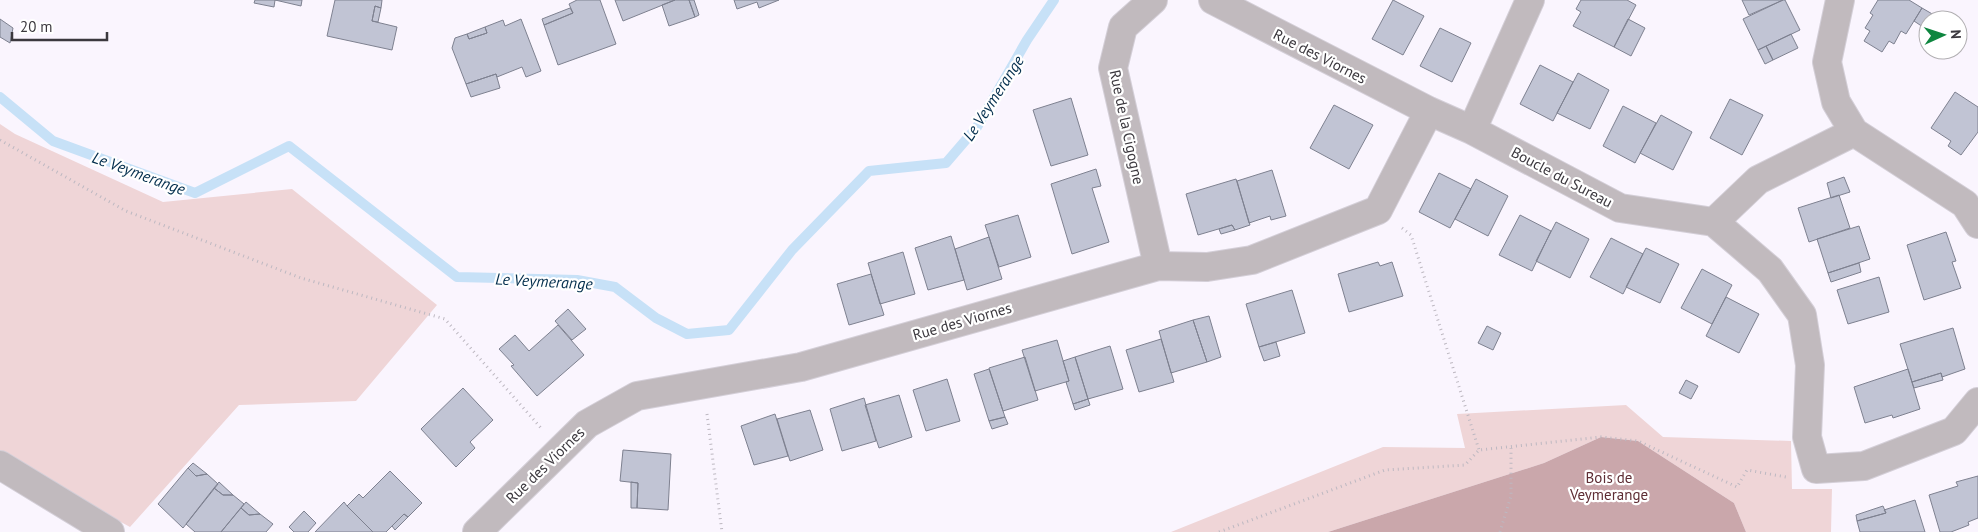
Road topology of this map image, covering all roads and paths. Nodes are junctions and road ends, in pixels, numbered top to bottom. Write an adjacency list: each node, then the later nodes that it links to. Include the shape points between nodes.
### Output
1 (1152, 0): 12 (street, Rue de la Cigogne, via 1123,27 1113,68)
2 (1212, 0): 5 (street, Rue des Viornes)
3 (1530, 0): 6 (street)
4 (1840, 0): 7 (street, via 1827,62 1836,102)
5 (1428, 111): 6 (street, Rue des Viornes); 9 (street)
6 (1472, 130): 10 (street, Boucle du Sureau, via 1620,208)
7 (1854, 132): 10 (street, via 1758,180); 11 (street, via 1965,204)
8 (0, 140): 16 (path, via 126,211 301,278 445,319)
9 (1378, 210): 12 (street, Rue des Viornes, via 1252,260 1206,268); 17 (path, via 1411,235)
10 (1714, 222): 19 (street, via 1770,270 1802,315 1810,365 1807,437)
11 (1978, 224)
12 (1158, 266): 13 (street, Rue des Viornes, via 801,366)
13 (703, 384): 16 (street, Rue des Viornes, via 637,396 587,424); 22 (path)
14 (1978, 402): 19 (street, via 1954,432 1864,466)
15 (1511, 448): 17 (path); 19 (path, via 1601,437 1638,441 1738,487 1747,470 1783,478); 24 (path, via 1511,496)
16 (560, 450): 21 (street, Rue des Viornes)
17 (1479, 450): 23 (path, via 1465,465 1385,470)
18 (0, 465): 20 (street)
19 (1816, 468)
20 (110, 532)
21 (477, 532)
22 (722, 532)
23 (1219, 532)
24 (1500, 532)

